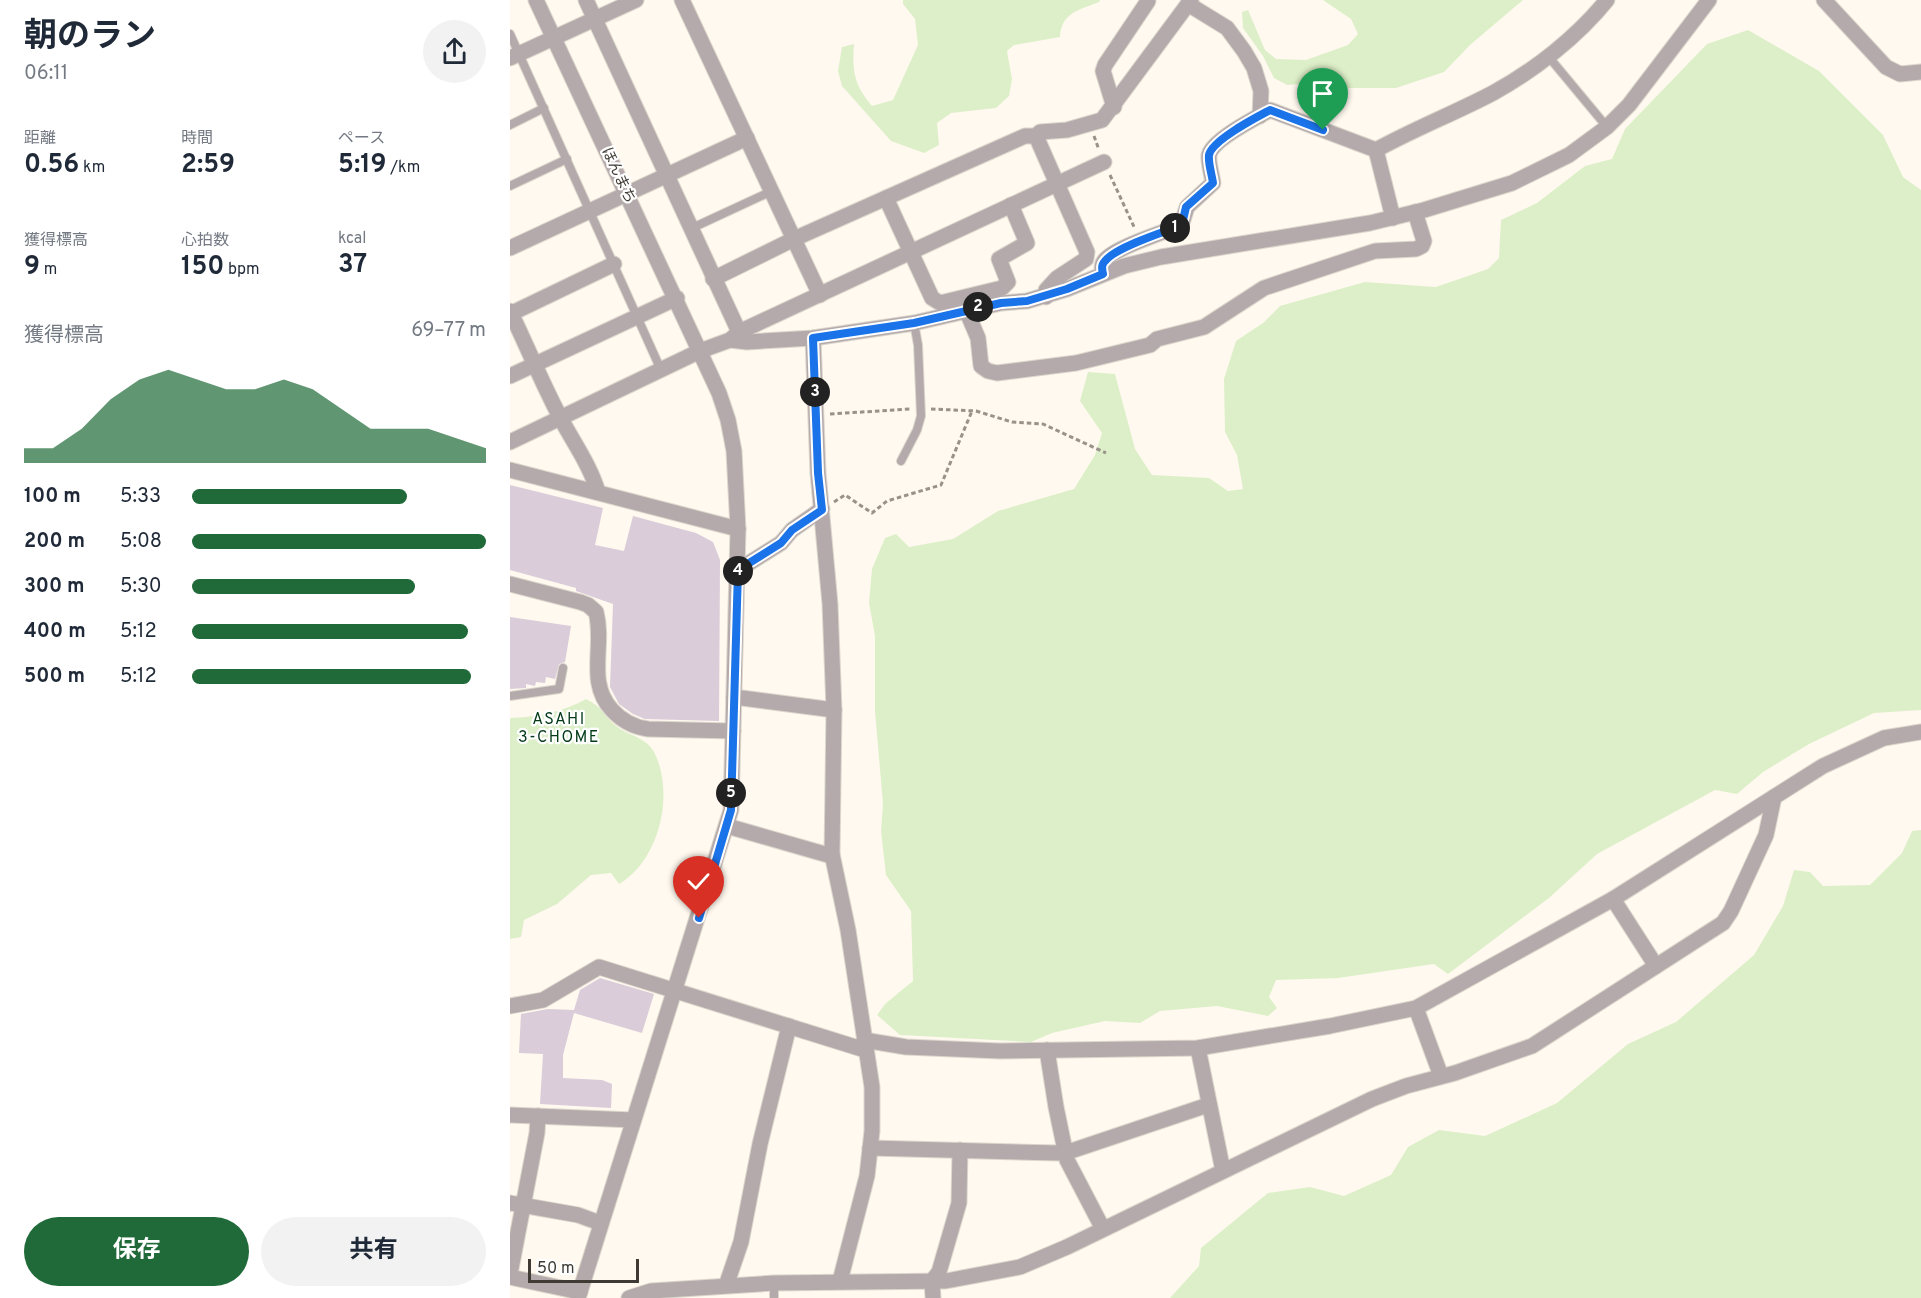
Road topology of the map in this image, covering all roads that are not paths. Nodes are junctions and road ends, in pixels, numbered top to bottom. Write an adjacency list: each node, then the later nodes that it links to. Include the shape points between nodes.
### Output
1 (536, 0): 12 (street, ほんまち)
2 (586, 0): 10 (street)
3 (636, 0): 10 (street)
4 (682, 0): 22 (street)
5 (1607, 0): 14 (street)
6 (1709, 0): 20 (street, via 1629,105)
7 (1148, 1): 16 (street, via 1103,71)
8 (1189, 2): 16 (street); 18 (street, via 1227,28 1244,51 1261,91)
9 (1830, 2): 15 (street, via 1886,67 1900,74)
10 (594, 20): 12 (street); 26 (street)
11 (510, 34): 13 (lane)
12 (555, 38): 13 (street); 30 (street, ほんまち)
13 (515, 56): 17 (lane)
14 (1548, 56): 20 (lane); 23 (street, via 1494,93)
15 (1921, 72)
16 (1114, 107): 21 (street, via 1102,120)
17 (544, 108): 19 (lane); 24 (lane)
18 (1260, 116): 23 (street, via 1270,110); 41 (street, via 1215,145 1209,154 1213,183 1186,207 1177,227 1105,260)
19 (510, 125)
20 (1607, 127): 34 (street, via 1538,172)
21 (1036, 136): 27 (street); 31 (street, via 1025,136)
22 (747, 138): 26 (street); 29 (street)
23 (1376, 150): 35 (street)
24 (567, 159): 28 (lane); 33 (lane)
25 (1104, 162): 27 (street)
26 (665, 175): 30 (street); 36 (street)
27 (1058, 184): 32 (street); 44 (street, via 1087,252 1086,259 1046,290)
28 (510, 186)
29 (772, 191): 36 (lane); 37 (street)
30 (628, 193): 33 (street); 45 (street, ほんまち)
31 (886, 198): 37 (street); 39 (street)
32 (1011, 206): 39 (street); 39 (street, via 1027,243 999,259 1008,282 1002,288 940,303 932,298)
33 (590, 210): 38 (street); 40 (lane)
34 (1415, 212): 35 (street); 46 (street, via 1424,241 1416,249 1375,251 1264,288 1204,327 1076,363 988,371 981,366 978,338)
35 (1393, 218): 41 (street, via 1170,255)
36 (690, 229): 42 (street)
37 (794, 239): 42 (street); 43 (street)
38 (510, 248)
39 (911, 252): 43 (street)
40 (614, 264): 47 (street); 48 (lane)
41 (1103, 274): 44 (street)
42 (713, 279): 50 (street)
43 (820, 295): 50 (street)
44 (1046, 297): 46 (street)
45 (676, 298): 48 (street); 52 (street, ほんまち)
46 (966, 310): 49 (street)
47 (510, 313): 53 (street)
48 (638, 315): 53 (street); 54 (lane)
49 (914, 323): 51 (street); 58 (lane, via 921,416)
50 (734, 336): 51 (street, via 747,342); 52 (street)
51 (813, 338): 61 (street)
52 (700, 351): 54 (street); 62 (street, ほんまち, via 728,420 734,451)
53 (535, 364): 55 (street); 56 (street)
54 (661, 370): 56 (street)
55 (510, 376)
56 (560, 419): 57 (street); 60 (street, via 576,442)
57 (510, 442)
58 (901, 461)
59 (510, 470): 60 (street)
60 (598, 492): 62 (street)
61 (822, 510): 63 (street, via 792,530 781,543); 68 (street)
62 (738, 529): 63 (street, ほんまち)
63 (738, 570): 67 (street, ほんまち)
64 (510, 584): 69 (street, via 588,605 596,612 600,694 623,720 648,729)
65 (564, 668): 66 (lane, via 559,689)
66 (510, 696)
67 (734, 697): 68 (street); 69 (street, ほんまち)
68 (834, 710): 73 (street)
69 (733, 732): 72 (street, ほんまち)
70 (1921, 732): 71 (street, via 1884,738 1823,766)
71 (1774, 797): 74 (street); 75 (street, via 1766,835 1731,911 1723,922)
72 (727, 826): 73 (street); 76 (street, ほんまち)
73 (832, 854): 80 (street, via 848,930)
74 (1613, 899): 75 (street); 78 (street)
75 (1656, 966): 83 (street, via 1533,1046)
76 (675, 990): 77 (street, via 599,967 543,1000); 79 (street); 87 (street, ほんまち)
77 (510, 1006)
78 (1416, 1008): 81 (street); 83 (street)
79 (789, 1026): 80 (street); 98 (street)
80 (864, 1045): 82 (street); 88 (street, via 872,1087)
81 (1198, 1048): 82 (street); 84 (street)
82 (1047, 1050): 90 (street)
83 (1441, 1076): 91 (street, via 1372,1099)
84 (1208, 1105): 90 (street); 91 (street)
85 (510, 1115): 86 (street)
86 (538, 1116): 87 (street); 92 (street)
87 (633, 1120): 93 (street, ほんまち)
88 (870, 1148): 89 (street); 96 (street, via 867,1176)
89 (960, 1150): 90 (street); 97 (street, via 958,1203 939,1272)
90 (1065, 1152): 94 (street)
91 (1223, 1170): 94 (street)
92 (517, 1204): 93 (street); 95 (street)
93 (600, 1223): 100 (street, ほんまち)
94 (1103, 1229): 97 (street, via 1020,1267)
95 (510, 1276): 100 (street)
96 (840, 1281): 97 (street); 99 (street)
97 (932, 1281): 102 (street)
98 (728, 1285): 99 (street); 101 (street, via 651,1291)
99 (774, 1290)
100 (579, 1295)
101 (629, 1298)
102 (933, 1298)

